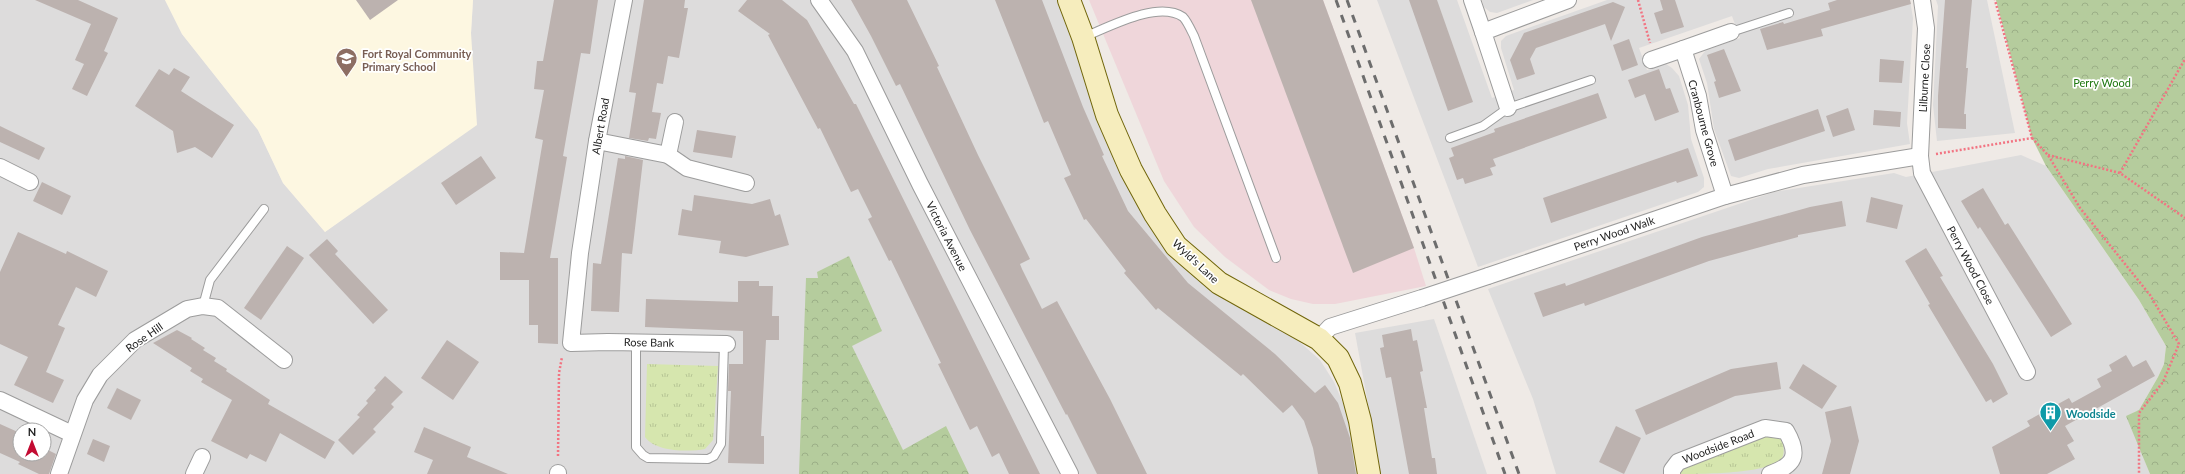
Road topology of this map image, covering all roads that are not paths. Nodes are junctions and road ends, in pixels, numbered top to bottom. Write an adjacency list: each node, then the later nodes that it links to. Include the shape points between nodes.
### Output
1 (624, 0): 17 (street, Albert Road)
2 (819, 0): 38 (street, Victoria Avenue, via 855,51 924,192)
3 (1069, 0): 10 (main road, Wyld's Lane)
4 (1472, 0): 8 (street)
5 (1568, 0): 8 (street)
6 (1922, 0): 19 (street, Lilburne Close, via 1926,28)
7 (1789, 13): 9 (lane)
8 (1483, 32): 14 (street)
9 (1731, 32): 11 (street)
10 (1083, 37): 25 (lane, via 1151,12 1168,12 1184,18 1194,36); 27 (main road, Wyld's Lane, via 1107,115 1131,170 1176,246 1219,283)
11 (1683, 49): 12 (street); 23 (street, Cranbourne Grove, via 1698,96 1704,130)
12 (1653, 59)
13 (1591, 80): 14 (lane)
14 (1508, 108): 16 (lane, via 1483,126)
15 (675, 122): 18 (street)
16 (1450, 138)
17 (597, 141): 18 (street); 29 (street, Albert Road, via 580,253)
18 (668, 155): 22 (street, via 687,168)
19 (1920, 156): 23 (street, Perry Wood Walk, via 1804,174); 32 (street, Perry Wood Close, via 1922,173)
20 (0, 167): 21 (street)
21 (30, 182)
22 (746, 184)
23 (1725, 196): 27 (street, Perry Wood Walk, bridge, via 1330,327)
24 (264, 209): 26 (lane, via 210,280)
25 (1276, 258)
26 (203, 306): 31 (street, Rose Hill, via 218,308); 34 (street, Rose Hill, via 187,309 135,340 115,359 100,375 85,400)
27 (1319, 339): 39 (main road, Wyld's Lane, via 1338,358 1350,383 1360,421)
28 (636, 342): 29 (street, Rose Bank); 30 (street, Rose Bank); 30 (lane, via 636,447 648,458 708,459 714,456 721,444)
29 (571, 343)
30 (725, 344)
31 (284, 360)
32 (2027, 372)
33 (0, 400): 34 (street)
34 (72, 434): 36 (street, Rose Hill)
35 (202, 457): 37 (street)
36 (59, 474)
37 (194, 474)
38 (1070, 474)
39 (1369, 474)
40 (1672, 474): 41 (street, Woodside Road, via 1678,462 1764,428 1786,431 1792,441 1794,452 1787,468)
41 (1770, 474)

